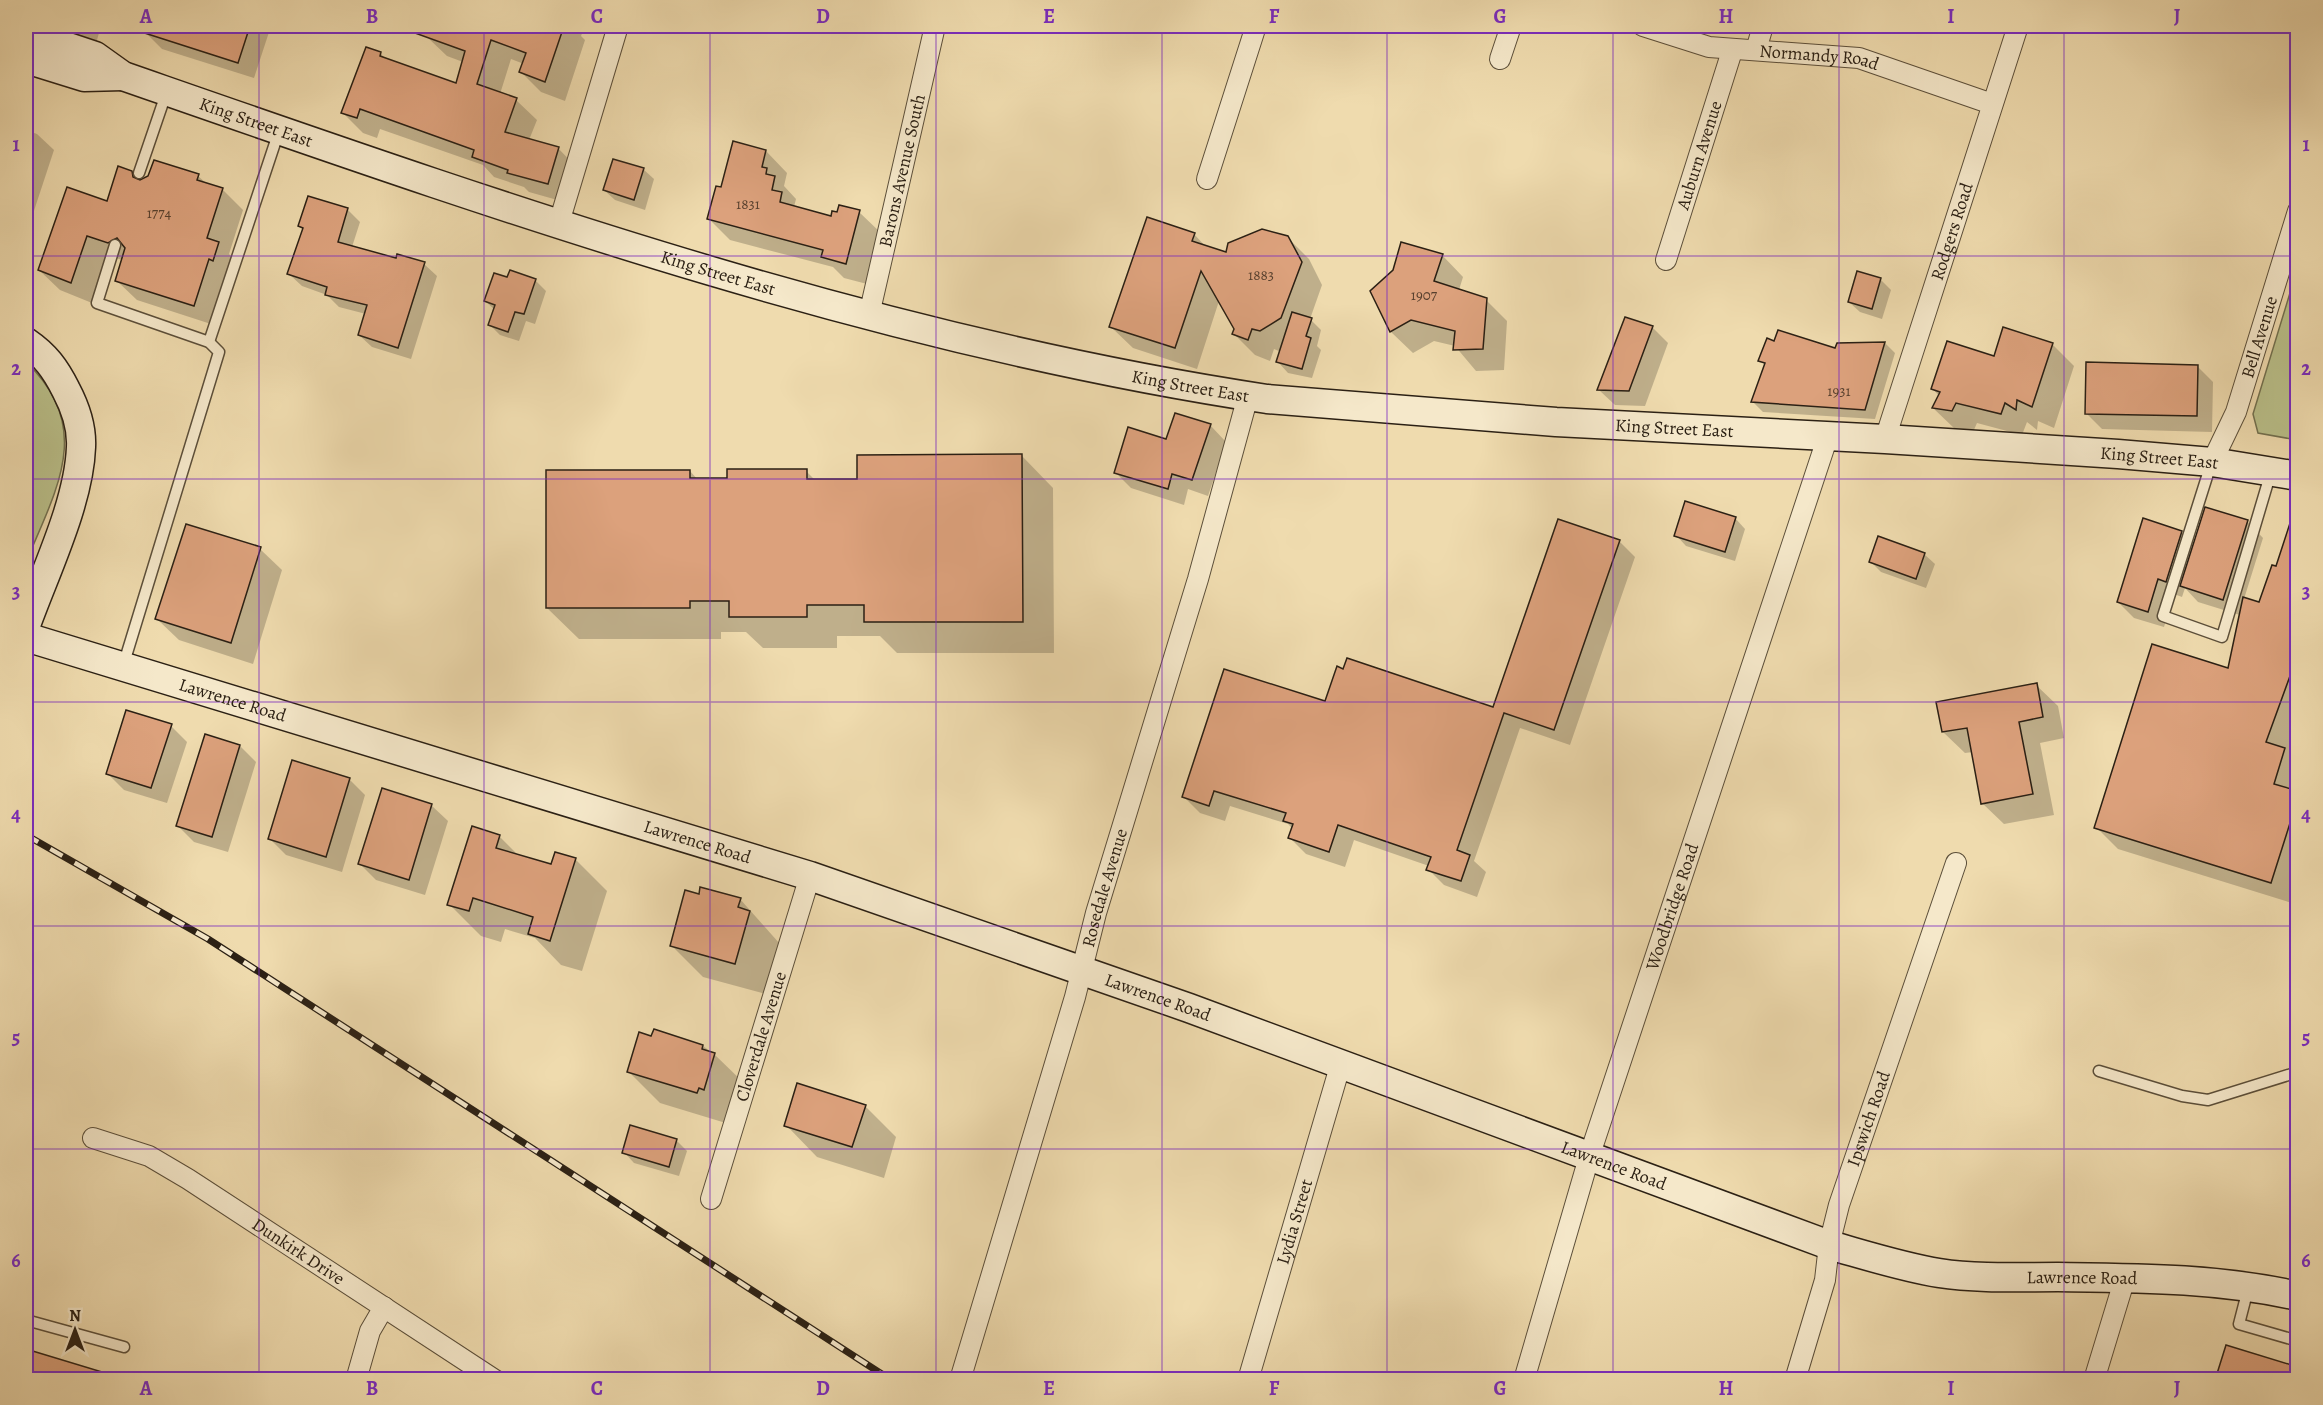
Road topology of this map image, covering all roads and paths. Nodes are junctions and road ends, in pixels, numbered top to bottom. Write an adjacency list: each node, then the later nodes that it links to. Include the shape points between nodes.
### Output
1 (618, 26): 20 (street)
2 (935, 26): 23 (street, Barons Avenue South)
3 (1256, 26): 18 (street)
4 (1511, 26): 11 (street)
5 (1643, 26): 10 (street, Normandy Road)
6 (1763, 26): 9 (street)
7 (2018, 26): 15 (street, Rodgers Road)
8 (26, 33): 13 (main road, King Street East, via 95,56)
9 (1756, 50): 10 (street, Normandy Road); 15 (street, Normandy Road, via 1859,58)
10 (1732, 51): 22 (street, Auburn Avenue)
11 (1500, 58)
12 (26, 59): 13 (main road, King Street East, via 84,77)
13 (123, 76): 14 (main road, King Street East)
14 (167, 91): 16 (main road, King Street East); 17 (lane)
15 (1992, 104): 28 (street, Rodgers Road)
16 (279, 130): 20 (main road, King Street East); 25 (lane)
17 (139, 173)
18 (1207, 179)
19 (2298, 211): 29 (street, Bell Avenue, via 2236,412)
20 (558, 226): 23 (main road, King Street East)
21 (115, 245): 25 (lane, via 97,303)
22 (1666, 260)
23 (869, 315): 26 (main road, King Street East, via 1061,361)
24 (26, 342): 31 (main road, via 44,353 57,373 77,417 81,446 68,513)
25 (209, 342): 33 (lane, via 219,352)
26 (1248, 396): 27 (main road, King Street East, via 1556,422); 36 (street, Rosedale Avenue, via 1198,579 1096,913)
27 (1828, 436): 28 (main road, King Street East); 41 (street, Woodbridge Road)
28 (1885, 439): 29 (main road, King Street East)
29 (2212, 462): 30 (main road, King Street East); 30 (lane, via 2163,616 2222,637)
30 (2284, 474)
31 (26, 625)
32 (26, 637): 33 (main road, Lawrence Road)
33 (122, 666): 35 (main road, Lawrence Road)
34 (1956, 863): 43 (street, Ipswich Road, via 1839,1204)
35 (810, 876): 36 (main road, Lawrence Road); 42 (street, Cloverdale Avenue)
36 (1083, 970): 37 (main road, Lawrence Road); 53 (street, Rosedale Avenue)
37 (1341, 1063): 41 (main road, Lawrence Road); 54 (street, Lydia Street)
38 (2099, 1071): 39 (lane, via 2208,1100)
39 (2298, 1072)
40 (93, 1138): 47 (street, Dunkirk Drive, via 159,1162)
41 (1590, 1154): 43 (main road, Lawrence Road); 55 (street, Woodbridge Road)
42 (711, 1199)
43 (1829, 1245): 44 (main road, Lawrence Road, via 1941,1273); 56 (street, Ipswich Road, via 1825,1280)
44 (2125, 1278): 45 (main road, Lawrence Road); 57 (street)
45 (2249, 1286): 46 (main road, Lawrence Road); 49 (lane, via 2238,1324)
46 (2298, 1296)
47 (384, 1307): 51 (street, via 370,1331); 52 (street, Dunkirk Drive)
48 (26, 1320): 50 (lane)
49 (2298, 1341)
50 (124, 1347)
51 (356, 1380)
52 (495, 1380)
53 (960, 1380)
54 (1248, 1380)
55 (1524, 1380)
56 (1795, 1380)
57 (2094, 1380)

